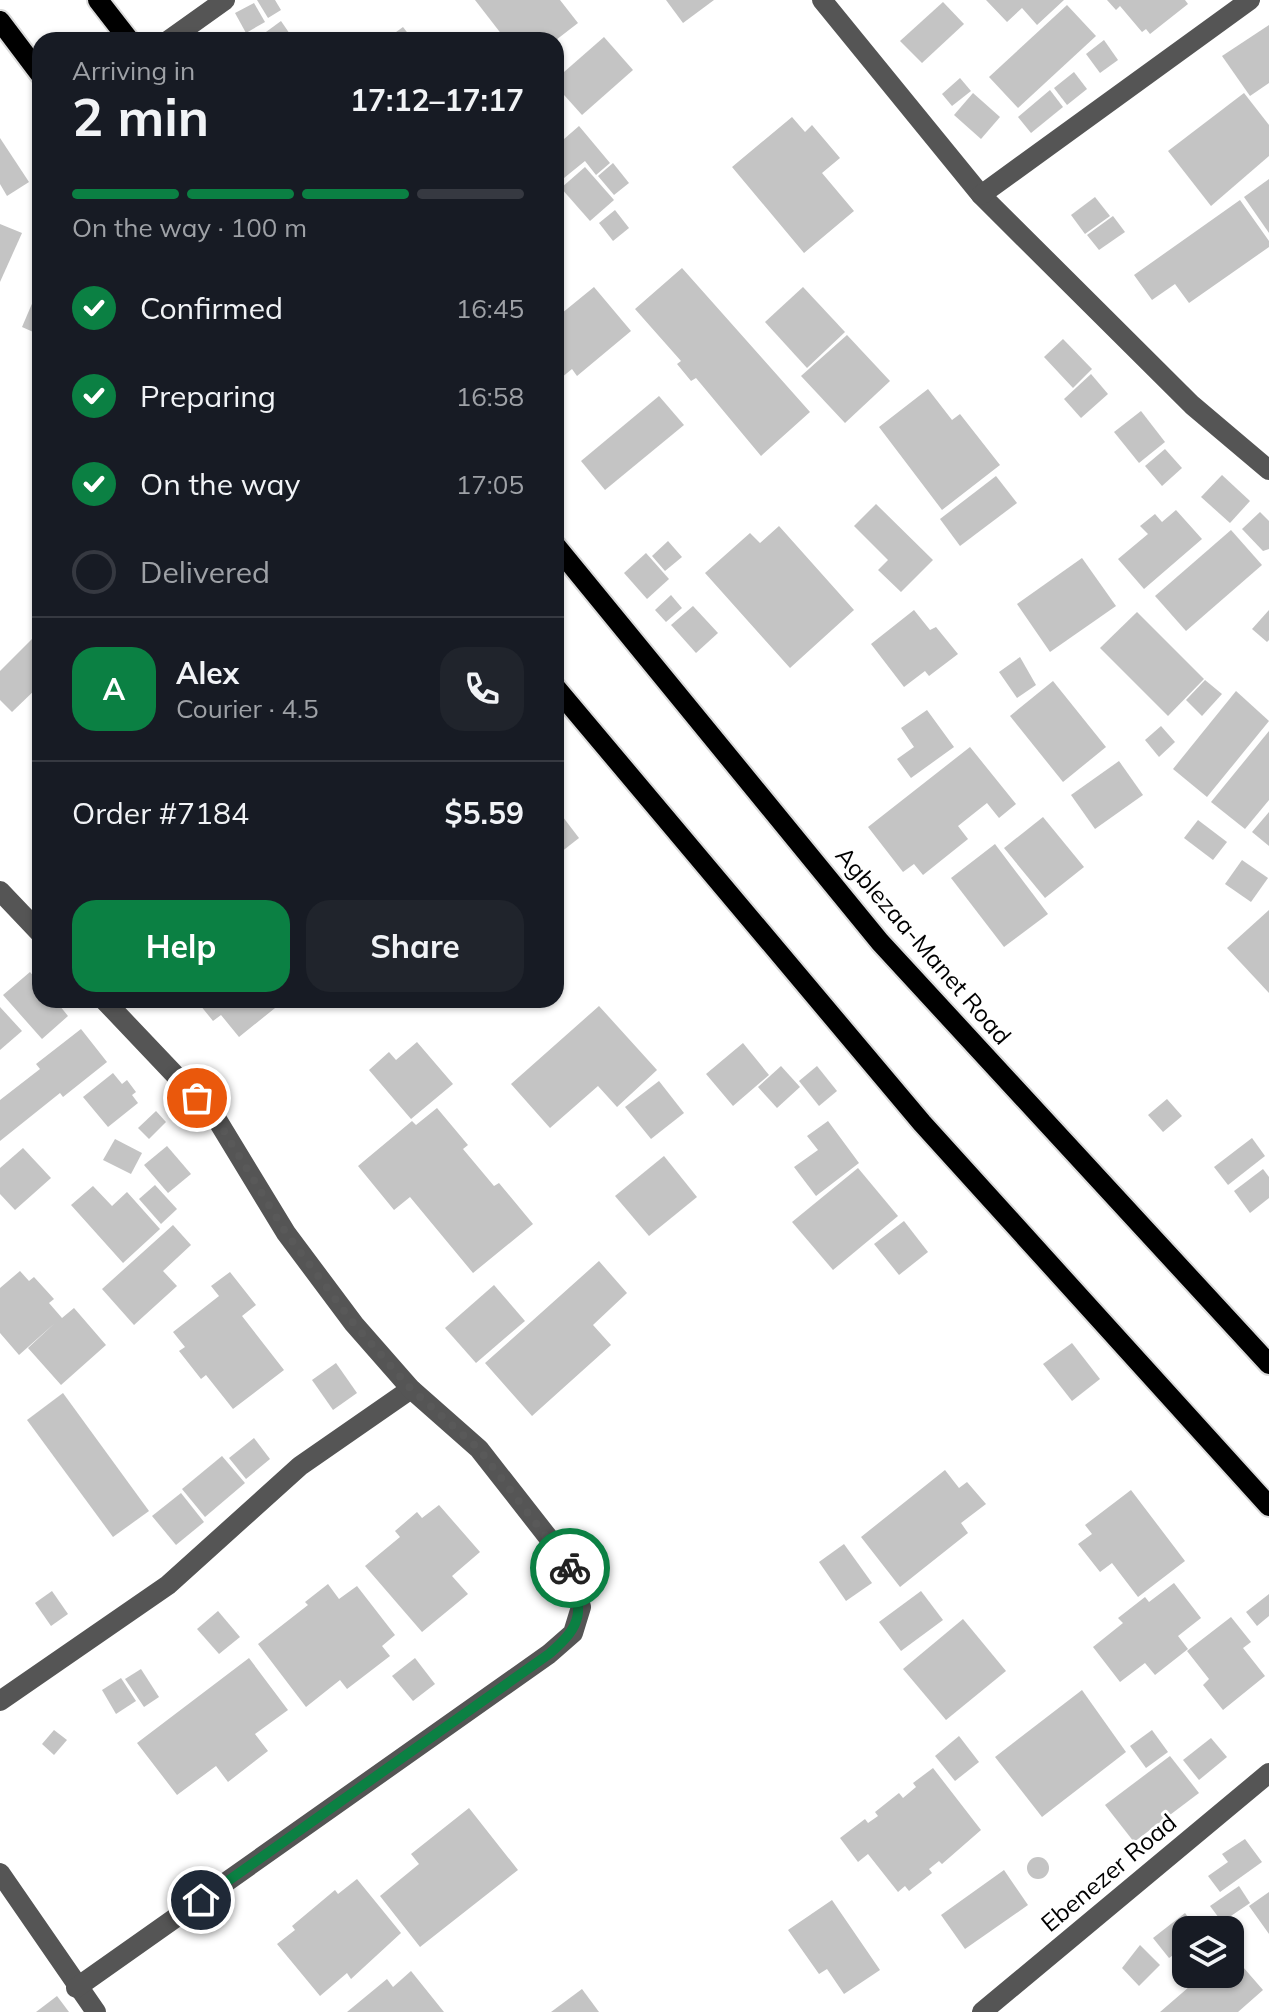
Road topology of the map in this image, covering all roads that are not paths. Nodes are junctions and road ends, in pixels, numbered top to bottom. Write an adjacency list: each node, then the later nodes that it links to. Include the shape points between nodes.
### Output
1 (98, 0): 6 (main road)
2 (225, 0): 7 (street)
3 (822, 0): 9 (street)
4 (1250, 0): 9 (street)
5 (0, 21): 8 (main road)
6 (123, 32)
7 (180, 32)
8 (32, 63)
9 (981, 195): 10 (street, via 1192,405)
10 (1269, 470)
11 (564, 556): 16 (main road, Agblezaa-Manet Road, via 880,942)
12 (564, 698): 18 (main road, via 922,1123)
13 (0, 891): 14 (street)
14 (32, 925)
15 (112, 1008): 17 (street, via 216,1118 286,1233)
16 (1269, 1364)
17 (411, 1389): 19 (street, via 300,1466 168,1585); 22 (street, via 479,1449 569,1564 581,1607 573,1633)
18 (1269, 1506)
19 (0, 1701)
20 (1269, 1773): 24 (street, Ebenezer Road)
21 (0, 1873): 22 (street)
22 (76, 1988): 23 (street)
23 (96, 2012)
24 (982, 2012)

